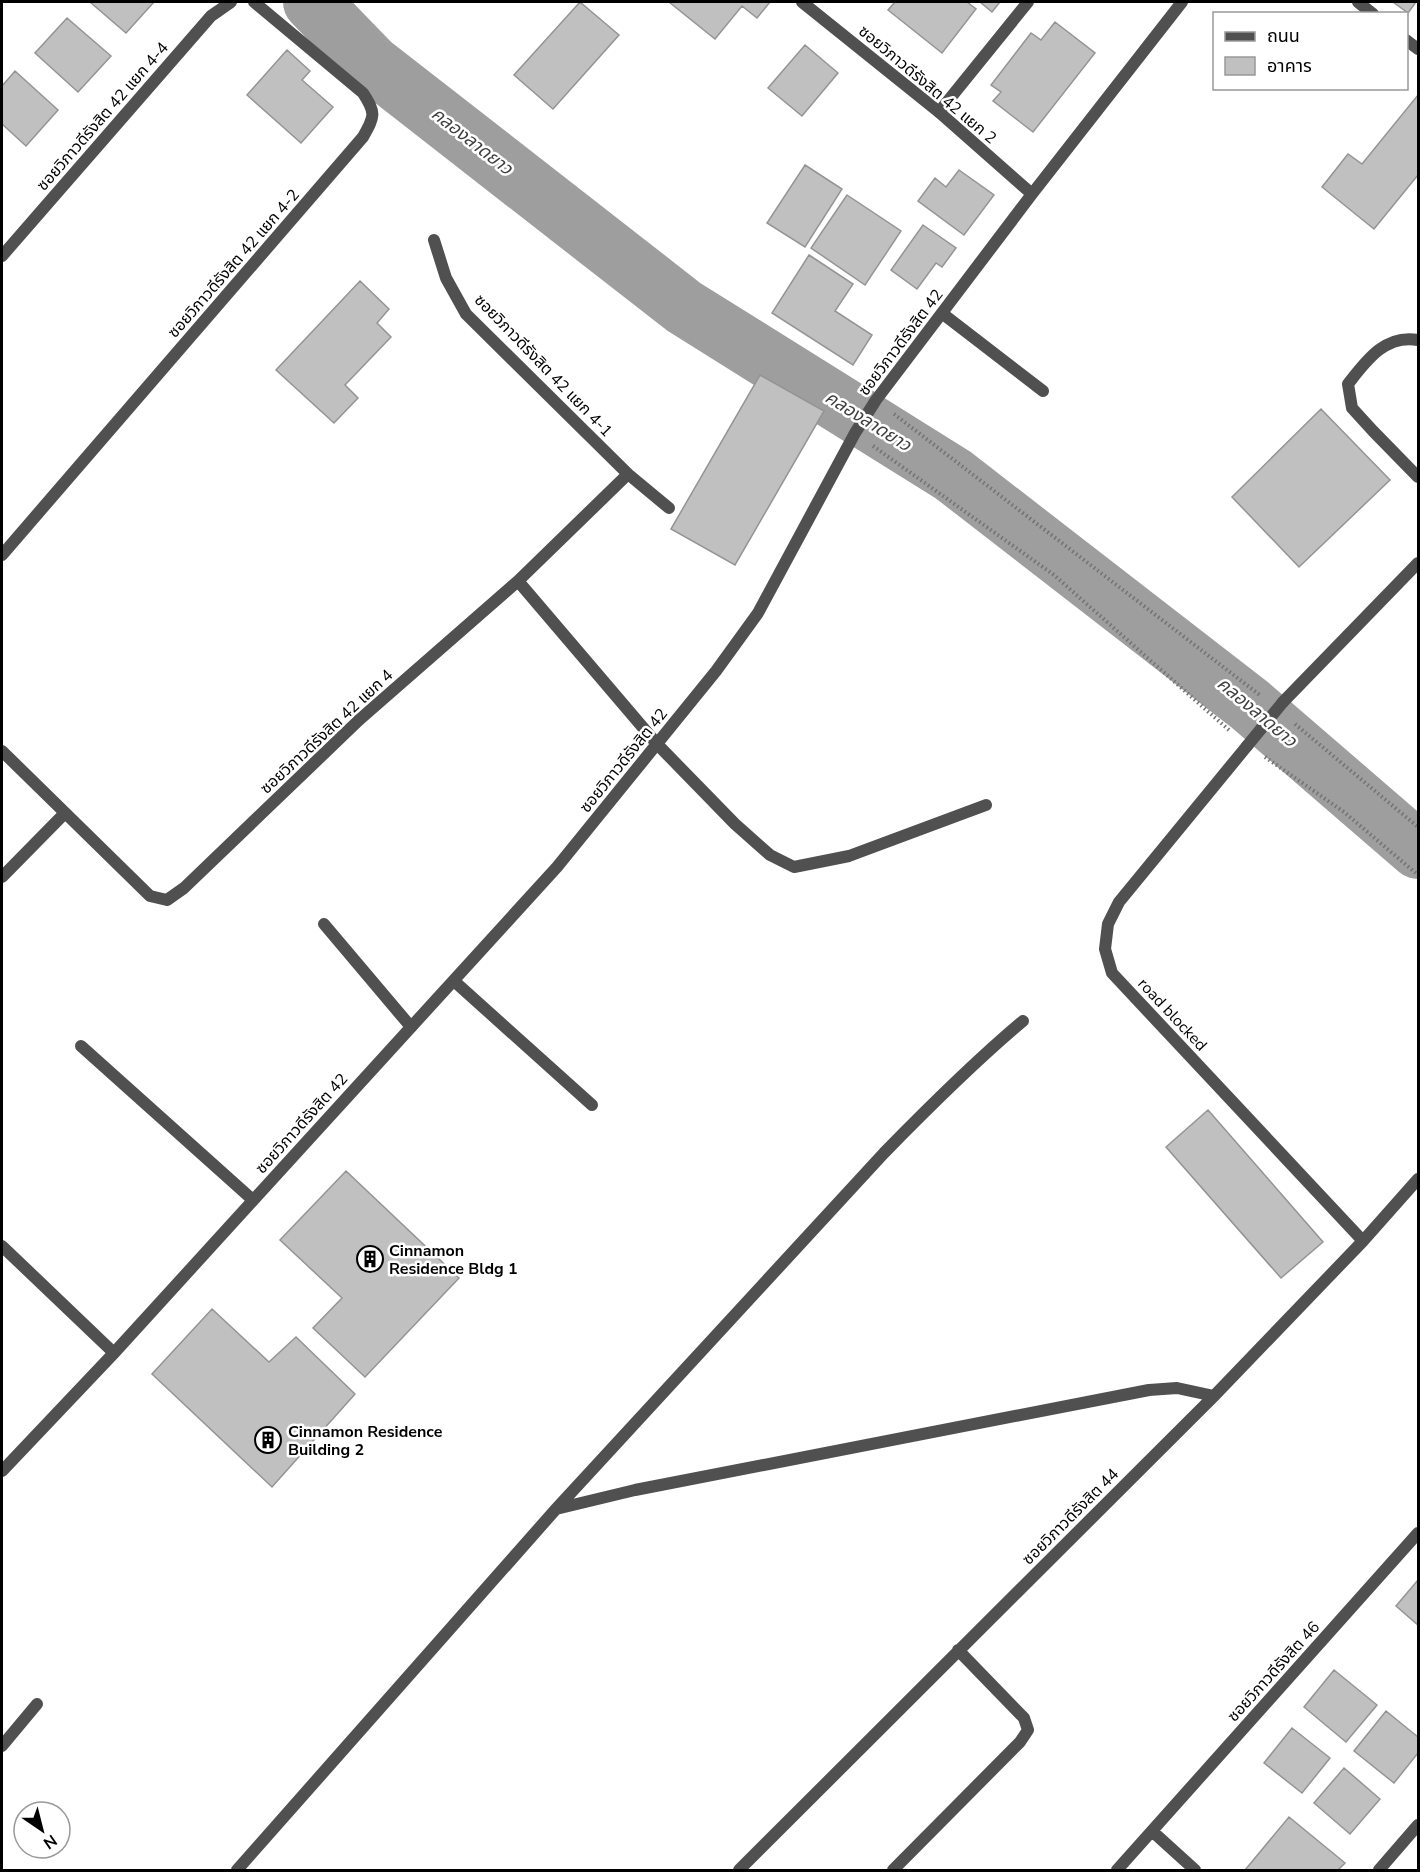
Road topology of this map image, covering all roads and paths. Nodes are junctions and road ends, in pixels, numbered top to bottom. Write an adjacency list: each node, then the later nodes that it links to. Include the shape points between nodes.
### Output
1 (231, 2): 11 (street, ซอยวิภาวดีรังสิต 42 แยก 4-4, via 211,16)
2 (254, 2): 20 (street, ซอยวิภาวดีรังสิต 42 แยก 4-2, via 363,93 372,106 373,120 363,137)
3 (802, 2): 8 (street, ซอยวิภาวดีรังสิต 42 แยก 2)
4 (1028, 2): 8 (street)
5 (1182, 2): 9 (street, ซอยวิภาวดีรังสิต 42)
6 (1358, 2): 7 (street)
7 (1370, 12)
8 (939, 112): 9 (street, ซอยวิภาวดีรังสิต 42 แยก 2)
9 (1032, 194): 12 (street, ซอยวิภาวดีรังสิต 42)
10 (434, 240): 17 (street, ซอยวิภาวดีรังสิต 42 แยก 4-1, via 446,278 466,314)
11 (2, 256)
12 (943, 314): 14 (street); 15 (street, ซอยวิภาวดีรังสิต 42)
13 (1419, 340): 18 (street, via 1390,342 1369,357 1348,384 1352,408)
14 (1043, 391)
15 (876, 400): 16 (street, ซอยวิภาวดีรังสิต 42); 23 (path)
16 (855, 433): 24 (street, ซอยวิภาวดีรังสิต 42, via 758,613); 25 (path, via 1054,575)
17 (628, 474): 19 (street, ซอยวิภาวดีรังสิต 42 แยก 4-1); 22 (street)
18 (1419, 477)
19 (669, 508)
20 (2, 555)
21 (1419, 563): 23 (street, road blocked)
22 (519, 581): 24 (street); 28 (street, ซอยวิภาวดีรังสิต 42 แยก 4, via 359,720 167,900 150,896)
23 (1278, 704): 25 (street, road blocked, bridge); 29 (path)
24 (657, 744): 27 (street, via 735,824 770,855 794,867 849,856); 33 (street, ซอยวิภาวดีรังสิต 42, via 557,867)
25 (1247, 746): 30 (path, via 1344,812); 40 (street, road blocked, via 1119,902 1108,924 1105,949 1112,973)
26 (2, 751): 28 (street, ซอยวิภาวดีรังสิต 42 แยก 4)
27 (986, 805)
28 (65, 813): 31 (street)
29 (1419, 827)
30 (1419, 875)
31 (2, 877)
32 (324, 924): 35 (street)
33 (454, 981): 35 (street, ซอยวิภาวดีรังสิต 42); 37 (street)
34 (1023, 1021): 45 (street, via 928,1107)
35 (411, 1027): 39 (street, ซอยวิภาวดีรังสิต 42)
36 (81, 1046): 39 (street)
37 (592, 1105)
38 (1419, 1179): 40 (street, ซอยวิภาวดีรังสิต 44)
39 (253, 1200): 42 (street, ซอยวิภาวดีรังสิต 42)
40 (1363, 1241): 43 (street, ซอยวิภาวดีรังสิต 44)
41 (2, 1246): 42 (street)
42 (114, 1353): 44 (street, ซอยวิภาวดีรังสิต 42)
43 (1214, 1396): 45 (street, via 1177,1388 1149,1390 635,1490); 47 (street, ซอยวิภาวดีรังสิต 44)
44 (2, 1472)
45 (556, 1509): 52 (street)
46 (1419, 1533): 51 (street, ซอยวิภาวดีรังสิต 46)
47 (958, 1650): 53 (street, ซอยวิภาวดีรังสิต 44); 54 (street, via 1024,1718 1028,1730)
48 (37, 1704): 49 (street)
49 (2, 1746)
50 (1419, 1825): 57 (street)
51 (1152, 1831): 55 (street, ซอยวิภาวดีรังสิต 46); 56 (street)
52 (237, 1870)
53 (739, 1870)
54 (893, 1870)
55 (1116, 1870)
56 (1195, 1870)
57 (1379, 1870)

